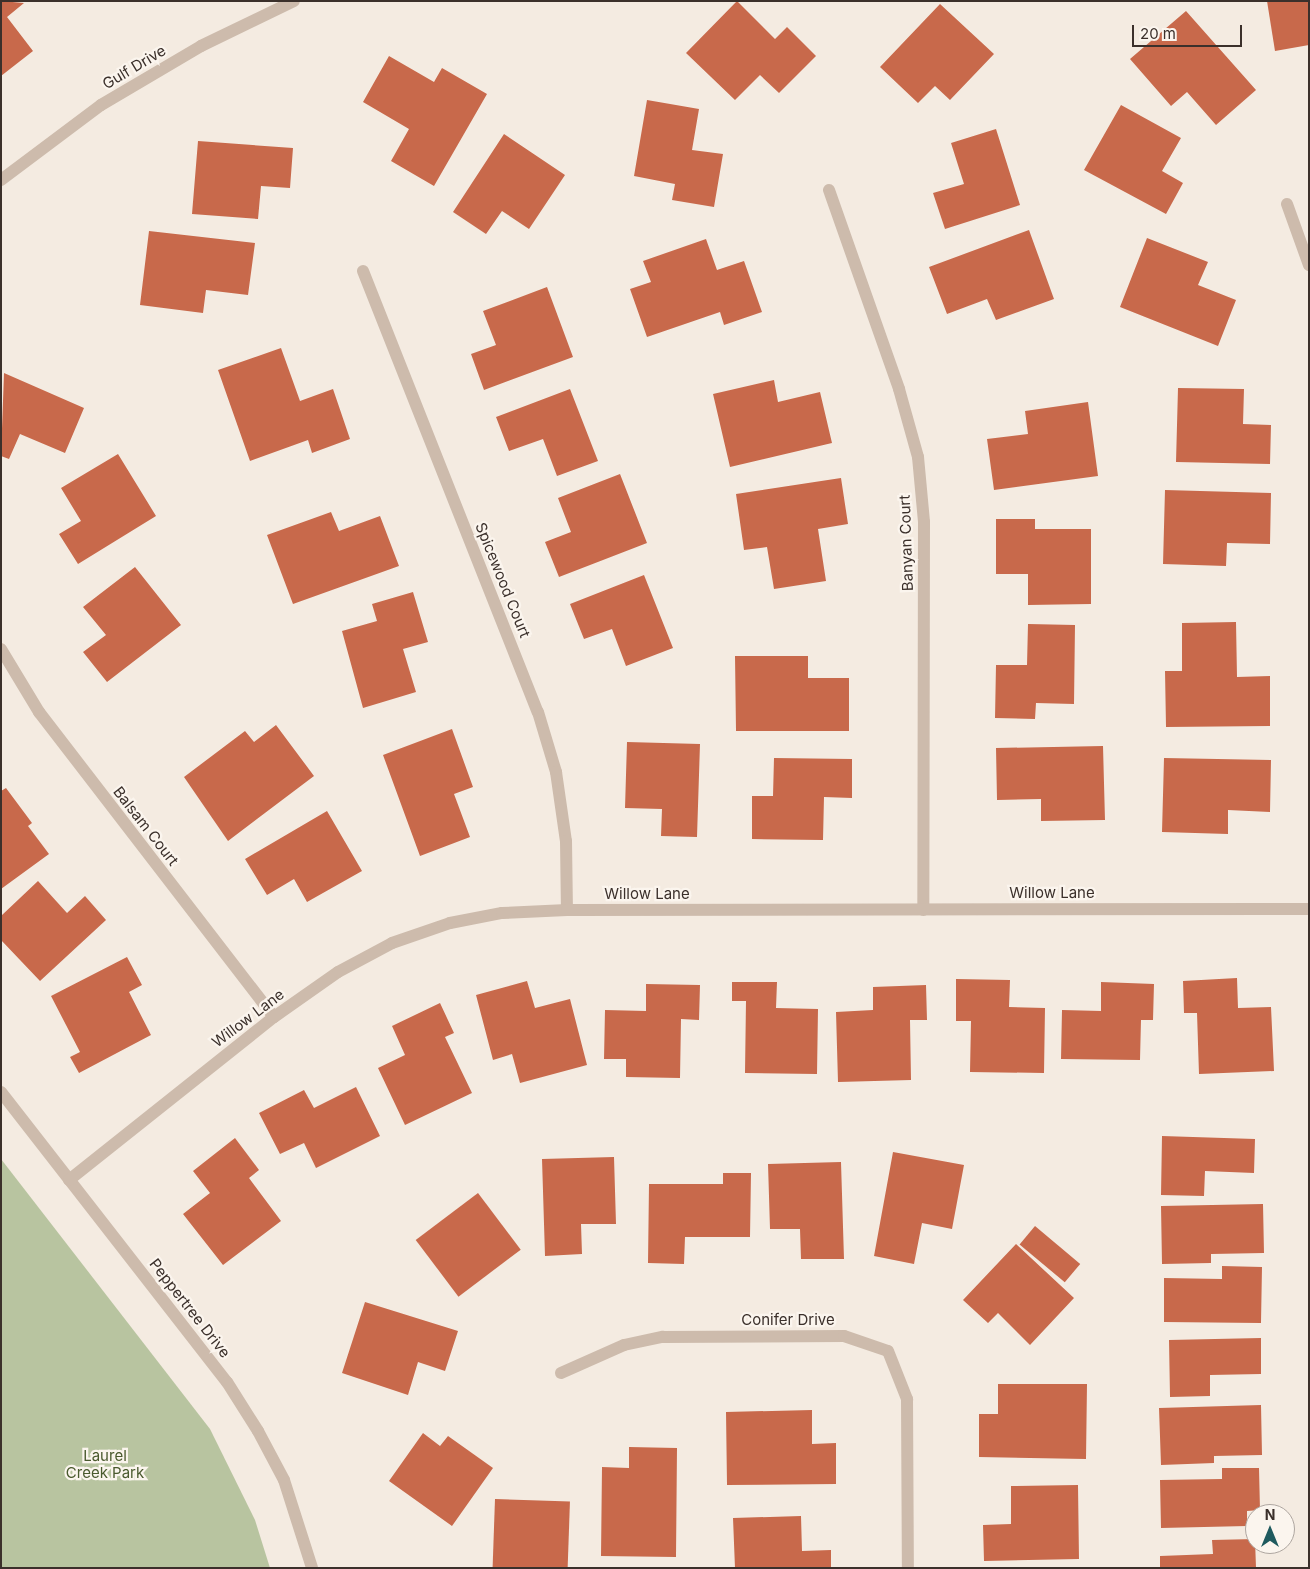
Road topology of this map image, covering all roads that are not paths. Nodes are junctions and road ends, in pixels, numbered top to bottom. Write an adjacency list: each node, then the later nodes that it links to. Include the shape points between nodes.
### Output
1 (294, 1): 2 (street, Gulf Drive, via 201,46 101,105)
2 (1, 180)
3 (829, 190): 10 (street, Banyan Court, via 899,389 918,458 924,522)
4 (1287, 204): 5 (street)
5 (1309, 265)
6 (363, 272): 9 (street, Spicewood Court, via 538,712 556,772 566,841)
7 (1, 649): 11 (street, Balsam Court, via 39,712)
8 (1309, 909): 10 (street, Willow Lane)
9 (567, 910): 10 (street, Willow Lane); 11 (street, Willow Lane, via 502,913 450,923 392,943 338,972)
10 (922, 910)
11 (274, 1017): 13 (street, Willow Lane)
12 (1, 1092): 13 (street, Peppertree Drive)
13 (68, 1180): 15 (street, Peppertree Drive, via 227,1382 258,1431 284,1480)
14 (561, 1373): 16 (street, Conifer Drive, via 624,1345 663,1337 844,1336 888,1351 907,1400)
15 (312, 1568)
16 (908, 1568)

